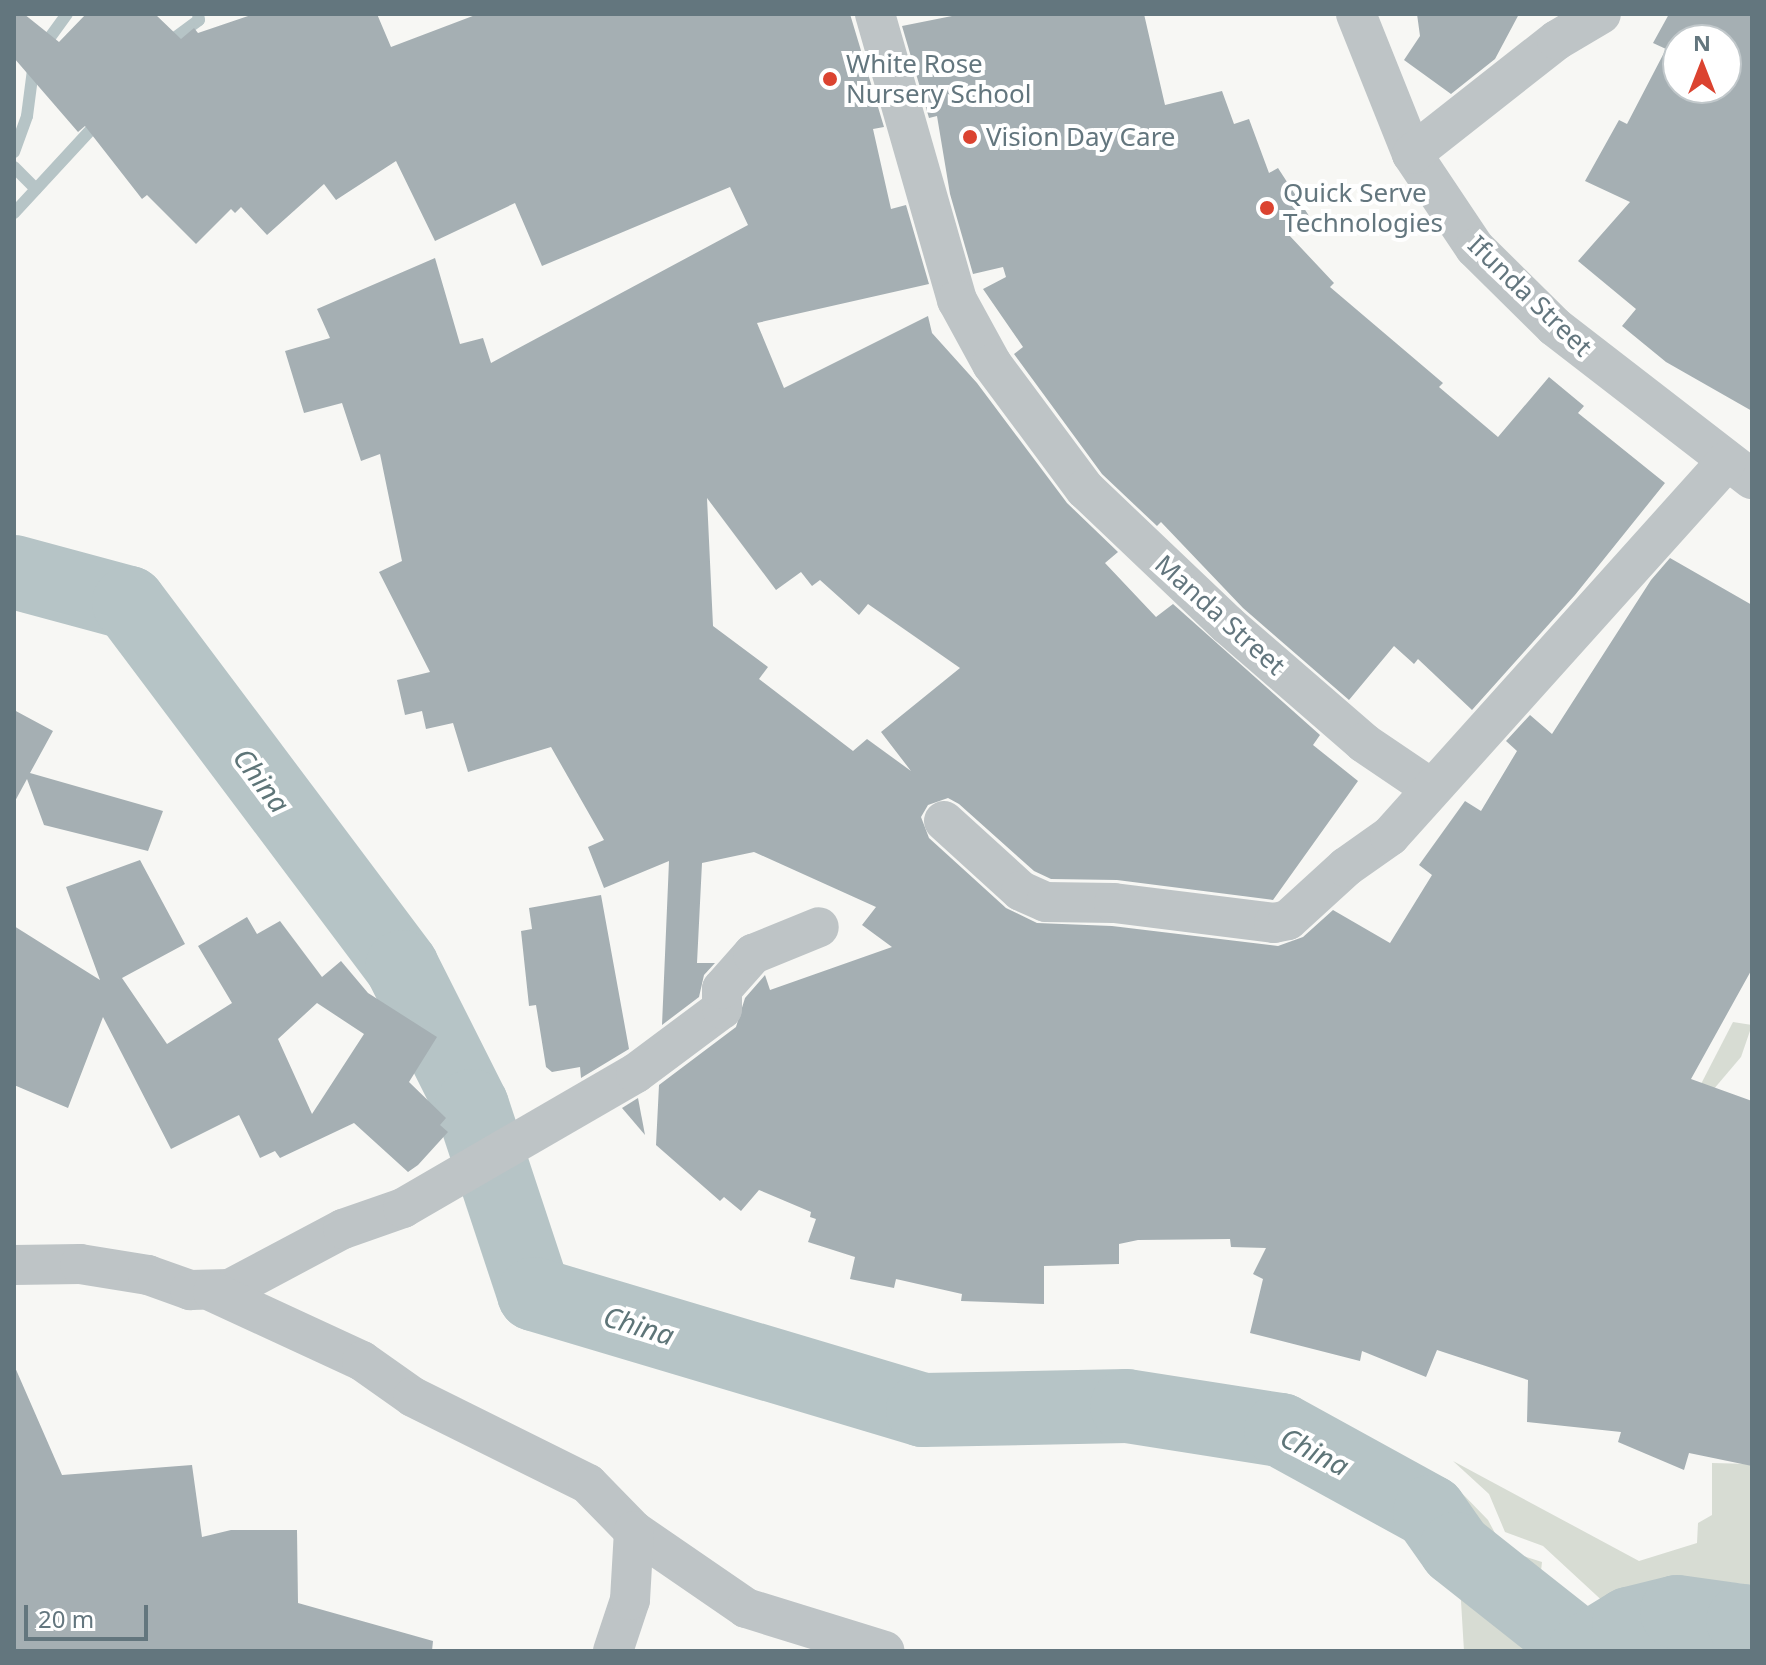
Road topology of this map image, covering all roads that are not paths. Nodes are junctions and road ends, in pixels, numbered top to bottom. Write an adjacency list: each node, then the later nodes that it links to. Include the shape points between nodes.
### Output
1 (875, 14): 6 (street, Manda Street, via 957,300 992,364 1085,489 1228,625 1353,733)
2 (1356, 14): 4 (street, Ifunda Street)
3 (1601, 14): 4 (street, via 1557,40)
4 (1412, 154): 5 (street, Ifunda Street, via 1475,248 1555,327)
5 (1739, 471): 6 (street)
6 (1429, 787): 7 (street, via 1390,836 1346,867 1288,920 1274,923 1114,903 1046,902 1021,891)
7 (944, 821)
8 (819, 927): 10 (street, via 753,954 722,989 722,1009 636,1073 403,1208 343,1229 230,1289)
9 (14, 1265): 10 (street, via 80,1264)
10 (213, 1292): 11 (street, via 362,1361 413,1397 588,1484)
11 (634, 1531): 12 (street, via 630,1600); 13 (street, via 746,1608)
12 (613, 1651)
13 (885, 1651)

